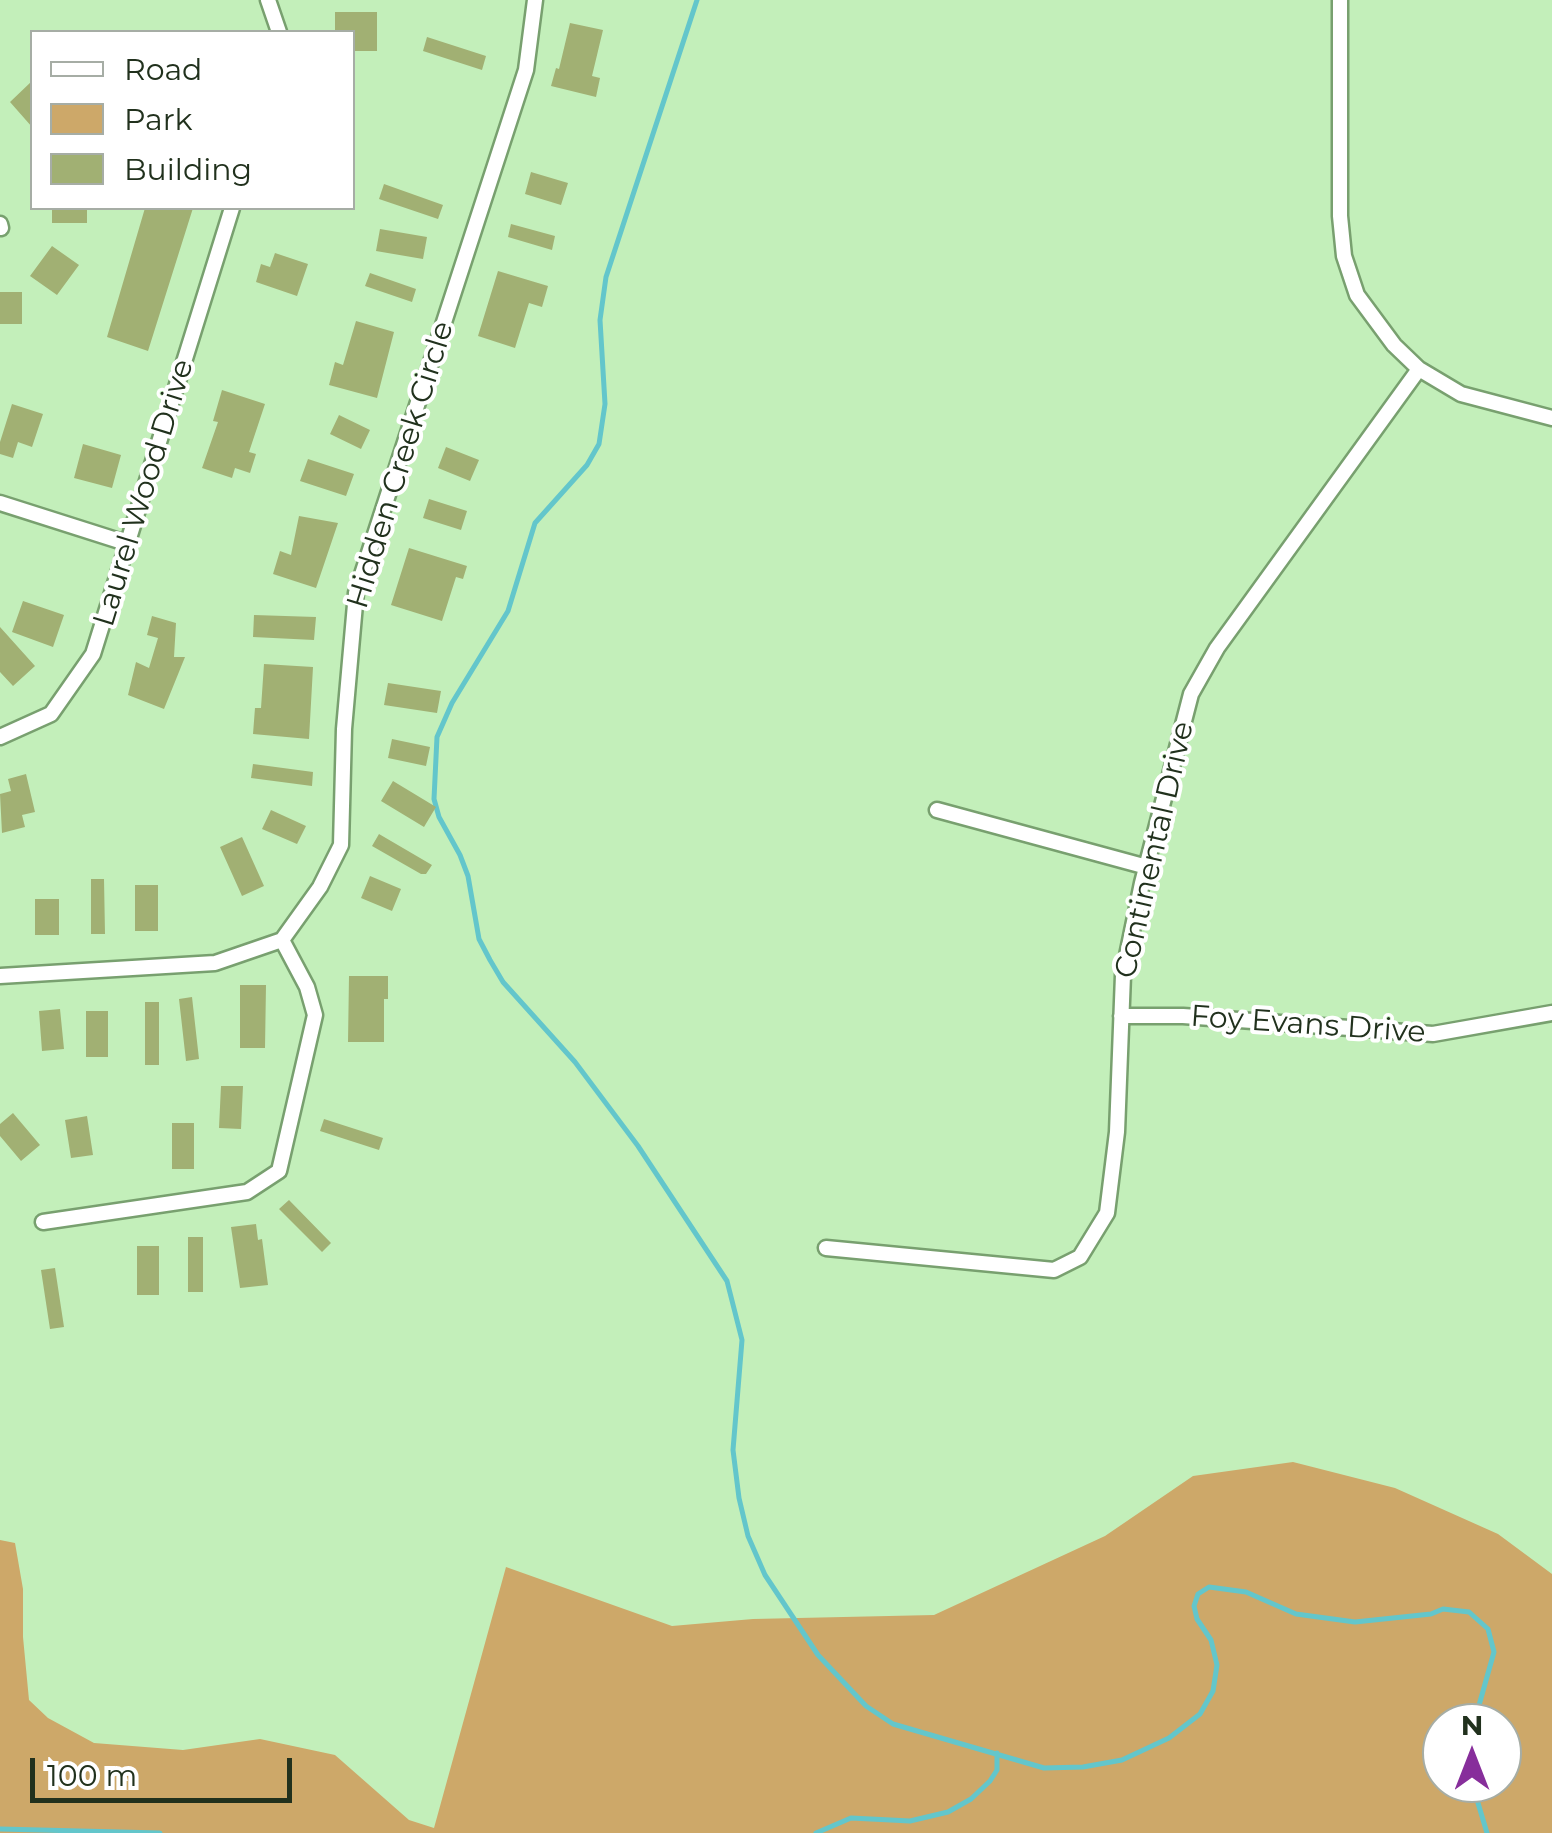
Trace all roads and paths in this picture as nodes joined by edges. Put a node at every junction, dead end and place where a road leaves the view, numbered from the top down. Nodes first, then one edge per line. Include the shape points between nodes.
1 (268, 0) edge
2 (535, 0) edge
3 (1340, 0) edge
4 (278, 30) edge
5 (231, 210) edge
6 (1418, 368) junction
7 (1552, 418) edge
8 (0, 503) edge
9 (129, 544) junction
10 (0, 737) edge
11 (937, 810) dead end
12 (1147, 866) junction
13 (282, 940) junction
14 (0, 976) edge
15 (1552, 1013) edge
16 (1121, 1016) junction
17 (42, 1222) dead end
18 (826, 1248) dead end

1 - 4 street
2 - 13 street, Hidden Creek Circle via 526,70 356,592 341,845
3 - 6 street via 1344,256 1371,316
5 - 9 street, Laurel Wood Drive
6 - 7 street via 1462,394
6 - 12 street, Continental Drive via 1217,648 1192,694
8 - 9 street
9 - 10 street, Laurel Wood Drive via 92,654 52,714
11 - 12 street
12 - 16 street, Continental Drive via 1123,975
13 - 14 street via 214,963
13 - 17 street via 315,1015 280,1171 247,1192
15 - 16 street, Foy Evans Drive via 1433,1034
16 - 18 street, Continental Drive via 1107,1213 1080,1257 1054,1270

